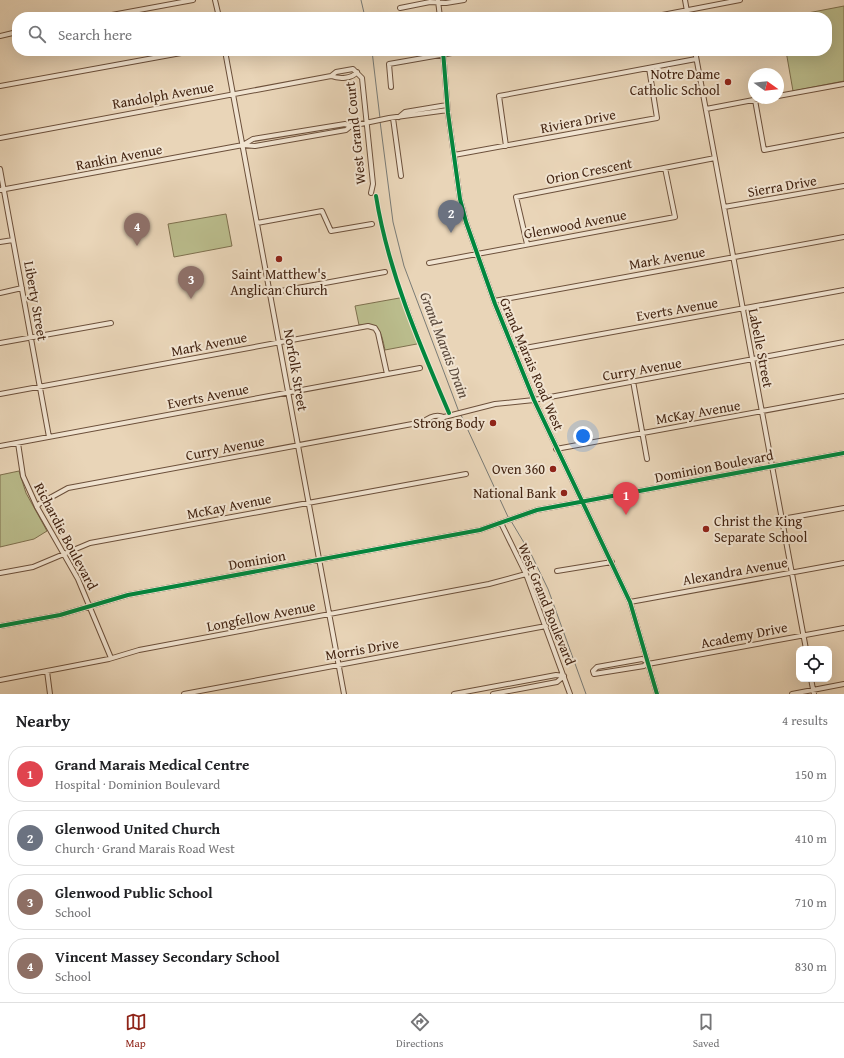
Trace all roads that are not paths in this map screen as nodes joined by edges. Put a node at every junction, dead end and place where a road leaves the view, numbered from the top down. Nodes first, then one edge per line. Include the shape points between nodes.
1 (193, 0) edge
2 (215, 0) edge
3 (464, 0) edge
4 (685, 0) edge
5 (740, 0) edge
6 (438, 1) edge
7 (400, 8) dead end
8 (687, 11) junction
9 (128, 12) edge
10 (218, 12) edge
11 (439, 12) edge
12 (681, 12) edge
13 (12, 33) edge
14 (0, 36) edge
15 (165, 56) edge
16 (226, 56) edge
17 (428, 56) edge
18 (443, 56) edge
19 (696, 56) edge
20 (696, 59) junction
21 (649, 68) junction
22 (357, 72) junction
23 (331, 76) junction
24 (844, 84) edge
25 (0, 86) edge
26 (391, 87) dead end
27 (233, 94) junction
28 (784, 95) edge
29 (748, 101) edge
30 (756, 104) edge
31 (447, 105) junction
32 (706, 109) junction
33 (448, 110) junction
34 (399, 117) junction
35 (391, 118) junction
36 (368, 122) junction
37 (844, 136) edge
38 (0, 138) edge
39 (243, 145) junction
40 (506, 146) junction
41 (454, 155) junction
42 (715, 158) junction
43 (665, 168) junction
44 (0, 169) edge
45 (400, 176) dead end
46 (844, 186) edge
47 (2, 190) edge
48 (371, 193) dead end
49 (724, 207) junction
50 (257, 223) junction
51 (372, 224) dead end
52 (844, 237) edge
53 (13, 240) junction
54 (0, 242) edge
55 (527, 244) junction
56 (477, 254) junction
57 (733, 257) junction
58 (429, 263) dead end
59 (385, 272) dead end
60 (22, 288) junction
61 (844, 290) edge
62 (0, 292) edge
63 (270, 293) junction
64 (494, 301) junction
65 (743, 308) junction
66 (111, 323) dead end
67 (31, 337) junction
68 (279, 342) junction
69 (844, 342) edge
70 (0, 343) edge
71 (514, 350) junction
72 (752, 360) junction
73 (420, 368) dead end
74 (386, 374) junction
75 (633, 381) junction
76 (40, 387) junction
77 (288, 392) junction
78 (0, 394) edge
79 (844, 396) edge
80 (534, 400) junction
81 (762, 411) junction
82 (642, 433) junction
83 (49, 437) junction
84 (18, 443) junction
85 (0, 446) edge
86 (298, 446) junction
87 (556, 449) junction
88 (844, 453) edge
89 (647, 459) dead end
90 (772, 466) junction
91 (466, 474) dead end
92 (582, 502) junction
93 (309, 503) junction
94 (36, 507) junction
95 (844, 508) edge
96 (518, 516) joint
97 (782, 519) junction
98 (501, 523) junction
99 (64, 554) junction
100 (319, 560) junction
101 (612, 562) junction
102 (844, 562) edge
103 (557, 571) dead end
104 (792, 572) junction
105 (0, 573) edge
106 (526, 574) junction
107 (630, 602) junction
108 (89, 605) junction
109 (329, 614) junction
110 (0, 626) edge
111 (546, 626) junction
112 (844, 628) edge
113 (803, 635) junction
114 (805, 646) edge
115 (111, 658) junction
116 (648, 663) junction
117 (339, 664) junction
118 (47, 671) junction
119 (564, 676) junction
120 (0, 680) edge
121 (812, 682) edge
122 (844, 684) edge
123 (814, 692) edge
124 (50, 694) edge
125 (184, 694) edge
126 (344, 694) edge
127 (454, 694) edge
128 (493, 694) edge
129 (570, 694) edge
130 (657, 694) edge
131 (792, 694) edge

1 - 9 street
2 - 10 street
3 - 6 street
4 - 8 street
5 - 8 street
6 - 7 street
6 - 11 street
8 - 12 street
13 - 14 street
15 - 25 street
16 - 27 street, Norfolk Street
17 - 26 street via 389,64
18 - 31 street, Grand Marais Road West
19 - 20 street, Labelle Street
20 - 21 street
20 - 32 street, Labelle Street
21 - 40 street via 499,96
21 - 40 street, Riviera Drive via 657,118
22 - 23 street, Randolph Avenue via 354,76 337,79
22 - 23 street, Randolph Avenue via 353,68 336,72
22 - 36 street, West Grand Court via 362,78
23 - 27 street, Randolph Avenue
24 - 28 street
27 - 38 street, Randolph Avenue
27 - 39 street, Norfolk Street
29 - 32 street
30 - 37 street via 764,150
31 - 33 street, Grand Marais Road West
31 - 34 street, Rankin Avenue via 405,112
32 - 42 street, Labelle Street
33 - 34 street, Rankin Avenue
33 - 41 street, Grand Marais Road West
34 - 35 street, Rankin Avenue
35 - 36 street, Rankin Avenue
35 - 45 street
36 - 39 street, Rankin Avenue via 351,126 346,130 255,146
36 - 48 street, West Grand Court via 374,184
39 - 47 street, Rankin Avenue
39 - 50 street, Norfolk Street
40 - 41 street, Riviera Drive
41 - 56 street, Grand Marais Road West via 463,214
42 - 43 street, Orion Crescent
42 - 49 street, Labelle Street
43 - 55 street, Orion Crescent via 516,197
43 - 55 street, Glenwood Avenue via 675,217
44 - 47 street, Liberty Street
46 - 49 street, Sierra Drive
47 - 53 street, Liberty Street
49 - 57 street, Labelle Street
50 - 51 street via 322,211 331,232
50 - 63 street, Norfolk Street
52 - 57 street, Mark Avenue
53 - 54 street
53 - 60 street, Liberty Street
55 - 56 street, Glenwood Avenue
56 - 58 street, Glenwood Avenue
56 - 64 street, Grand Marais Road West
57 - 64 street, Mark Avenue
57 - 65 street, Labelle Street
59 - 63 street
60 - 62 street
60 - 67 street, Liberty Street
61 - 65 street, Everts Avenue
63 - 68 street, Norfolk Street
64 - 71 street, Grand Marais Road West
65 - 71 street, Everts Avenue
65 - 72 street, Labelle Street
66 - 67 street
67 - 70 street
67 - 76 street, Liberty Street
68 - 74 street, Mark Avenue via 368,326 378,333
68 - 76 street, Mark Avenue
68 - 77 street, Norfolk Street
69 - 72 street, Curry Avenue
71 - 80 street, Grand Marais Road West
72 - 75 street, Curry Avenue
72 - 81 street, Labelle Street
73 - 74 street, Everts Avenue
74 - 77 street, Everts Avenue
75 - 80 street, Curry Avenue
75 - 82 street
76 - 78 street, Mark Avenue
76 - 83 street, Liberty Street
77 - 83 street, Everts Avenue
77 - 86 street, Norfolk Street
79 - 81 street, McKay Avenue
80 - 86 street, Curry Avenue via 507,401 444,417 434,422
80 - 87 street, Grand Marais Road West
81 - 82 street, McKay Avenue
81 - 90 street, Labelle Street
82 - 87 street, McKay Avenue
82 - 89 street
83 - 84 street, Everts Avenue
84 - 85 street, Everts Avenue
84 - 94 street, Richardie Boulevard via 23,476
86 - 93 street, Norfolk Street
86 - 94 street, Curry Avenue via 68,488
87 - 92 street, Grand Marais Road West
88 - 90 street, Dominion Boulevard
90 - 92 street, Dominion Boulevard
90 - 97 street, Labelle Street
91 - 93 street, McKay Avenue
92 - 96 street, Dominion Boulevard
92 - 101 street, Grand Marais Road West
93 - 99 street, McKay Avenue via 90,543
93 - 100 street, Norfolk Street
94 - 99 street, Richardie Boulevard
95 - 97 street
96 - 98 street, Dominion
97 - 104 street, Labelle Street
98 - 100 street, Dominion via 480,530
98 - 106 street, West Grand Boulevard
99 - 105 street, McKay Avenue via 33,567
99 - 108 street, Richardie Boulevard
100 - 108 street, Dominion via 128,595
100 - 109 street, Norfolk Street
101 - 103 street
101 - 107 street, Grand Marais Road West
102 - 104 street, Alexandra Avenue
104 - 107 street, Alexandra Avenue
104 - 113 street, Labelle Street
106 - 109 street, Longfellow Avenue via 489,584
106 - 111 street, West Grand Boulevard
107 - 116 street, Grand Marais Road West
108 - 110 street, Dominion via 60,615
108 - 115 street, Richardie Boulevard
109 - 115 street, Longfellow Avenue via 138,650
109 - 117 street, Norfolk Street
111 - 117 street, Morris Drive
111 - 119 street, West Grand Boulevard
112 - 113 street, Academy Drive
113 - 114 street, Labelle Street
113 - 116 street, Academy Drive
115 - 118 street, Longfellow Avenue
116 - 116 street, Academy Drive via 642,659 597,667 594,674 644,666
116 - 130 street, Grand Marais Road West
117 - 125 street, Morris Drive
117 - 126 street, Norfolk Street
118 - 120 street, Longfellow Avenue
118 - 124 street
119 - 127 street via 556,675
119 - 128 street via 558,682
119 - 129 street, West Grand Boulevard
121 - 123 street
122 - 123 street
123 - 131 street

